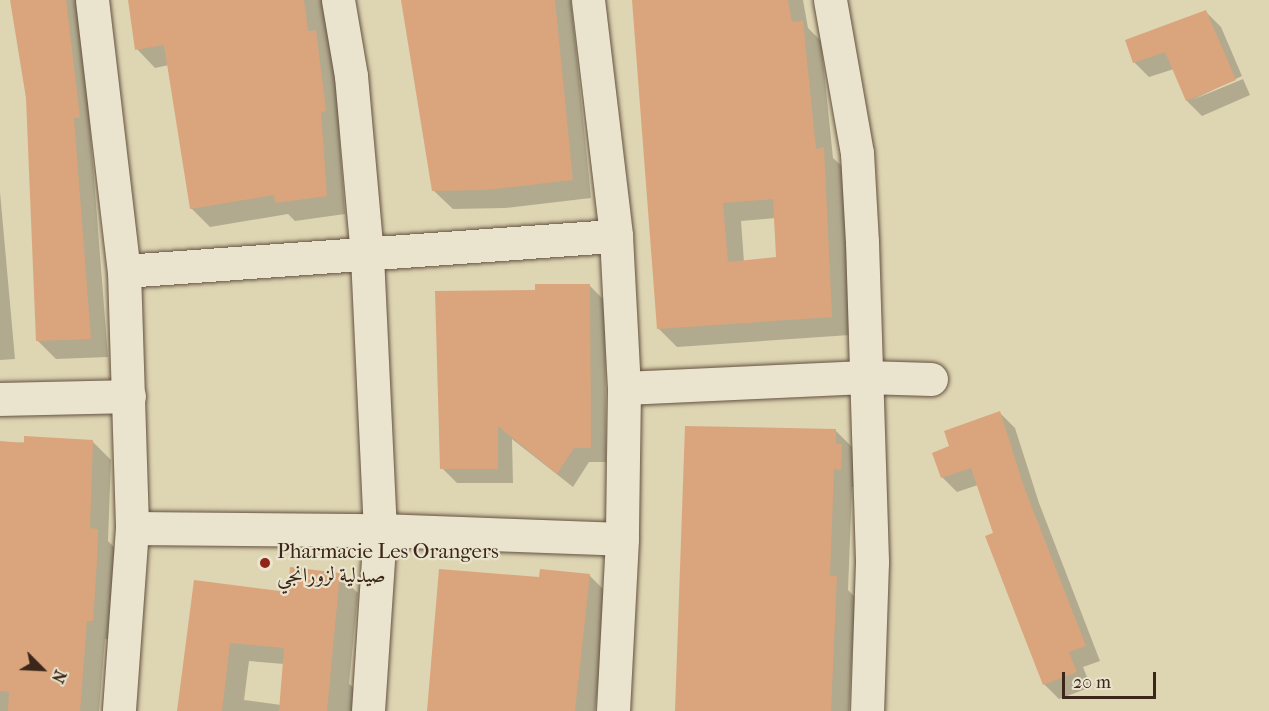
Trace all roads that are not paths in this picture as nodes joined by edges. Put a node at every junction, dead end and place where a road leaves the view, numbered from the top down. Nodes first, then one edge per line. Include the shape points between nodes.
1 (92, 0) edge
2 (338, 0) edge
3 (588, 0) edge
4 (830, 0) edge
5 (616, 236) junction
6 (368, 256) junction
7 (124, 271) junction
8 (865, 376) junction
9 (931, 379) dead end
10 (624, 388) junction
11 (129, 396) junction
12 (0, 399) edge
13 (132, 528) junction
14 (380, 530) junction
15 (622, 539) junction
16 (119, 711) edge
17 (368, 711) edge
18 (613, 711) edge
19 (867, 711) edge

1 - 7 street
2 - 6 street via 351,76
3 - 5 street
4 - 8 street via 857,153
5 - 6 street
5 - 10 street
6 - 7 street
6 - 14 street
7 - 11 street
8 - 9 street
8 - 10 street
8 - 19 street via 872,562
10 - 15 street
11 - 12 street
11 - 13 street
13 - 14 street
13 - 16 street
14 - 15 street
14 - 17 street
15 - 18 street

